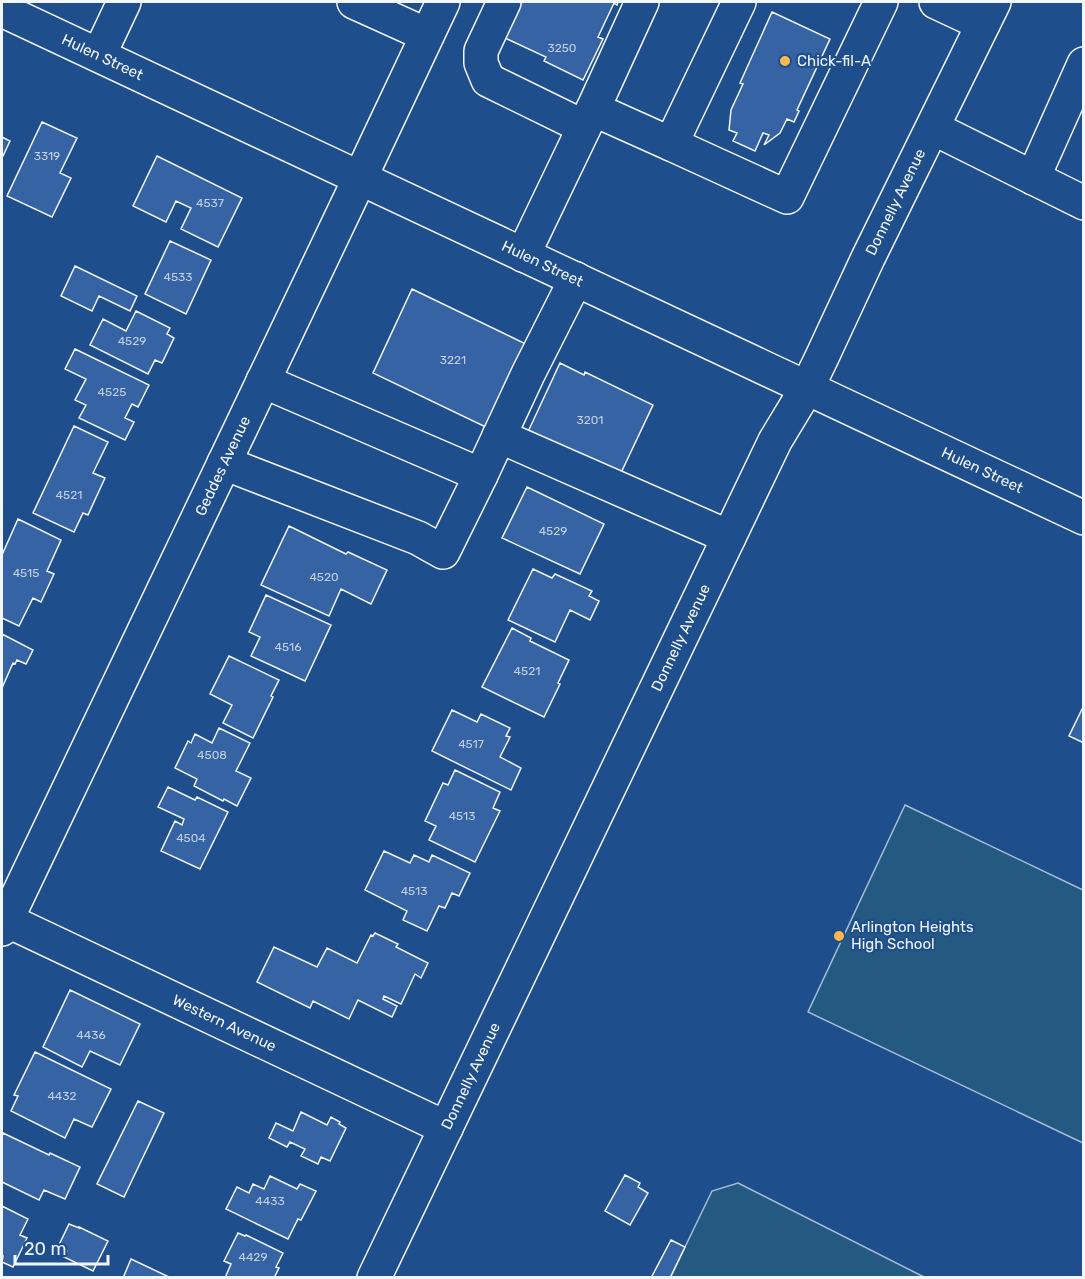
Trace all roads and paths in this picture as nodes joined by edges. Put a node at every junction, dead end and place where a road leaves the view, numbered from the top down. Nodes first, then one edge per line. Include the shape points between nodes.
1 (124, 2) edge
2 (354, 2) edge
3 (443, 2) edge
4 (504, 2) edge
5 (642, 2) edge
6 (739, 2) edge
7 (881, 2) edge
8 (936, 2) edge
9 (14, 9) edge
10 (989, 13) edge
11 (428, 35) junction
12 (99, 55) junction
13 (1083, 64) edge
14 (588, 118) junction
15 (933, 128) junction
16 (671, 144) junction
17 (360, 178) junction
18 (1034, 178) junction
19 (1083, 203) edge
20 (523, 255) junction
21 (576, 279) junction
22 (263, 381) junction
23 (807, 388) junction
24 (499, 436) junction
25 (224, 463) junction
26 (481, 475) junction
27 (1083, 518) edge
28 (729, 537) junction
29 (3, 922) edge
30 (446, 1128) junction
31 (375, 1278) edge

1 - 12 street
2 - 11 street
3 - 11 street, Geddes Avenue
4 - 14 street via 481,51 488,80
5 - 14 street
6 - 16 street
7 - 16 street via 787,197
8 - 10 street
9 - 12 street, Hulen Street
10 - 15 street, Donnelly Avenue
11 - 17 street, Geddes Avenue
12 - 17 street, Hulen Street
13 - 18 street
14 - 16 street
14 - 20 street
15 - 18 street
15 - 23 street, Donnelly Avenue
17 - 20 street, Hulen Street
17 - 22 street, Geddes Avenue
18 - 19 street
20 - 21 street, Hulen Street
21 - 23 street, Hulen Street
21 - 24 street
22 - 25 street, Geddes Avenue
22 - 26 street
23 - 27 street, Hulen Street
23 - 28 street, Donnelly Avenue via 775,441
24 - 26 street
24 - 28 street
25 - 26 street via 418,538 443,552
25 - 29 street, Geddes Avenue
28 - 30 street, Donnelly Avenue
29 - 30 street, Western Avenue
30 - 31 street, Donnelly Avenue

